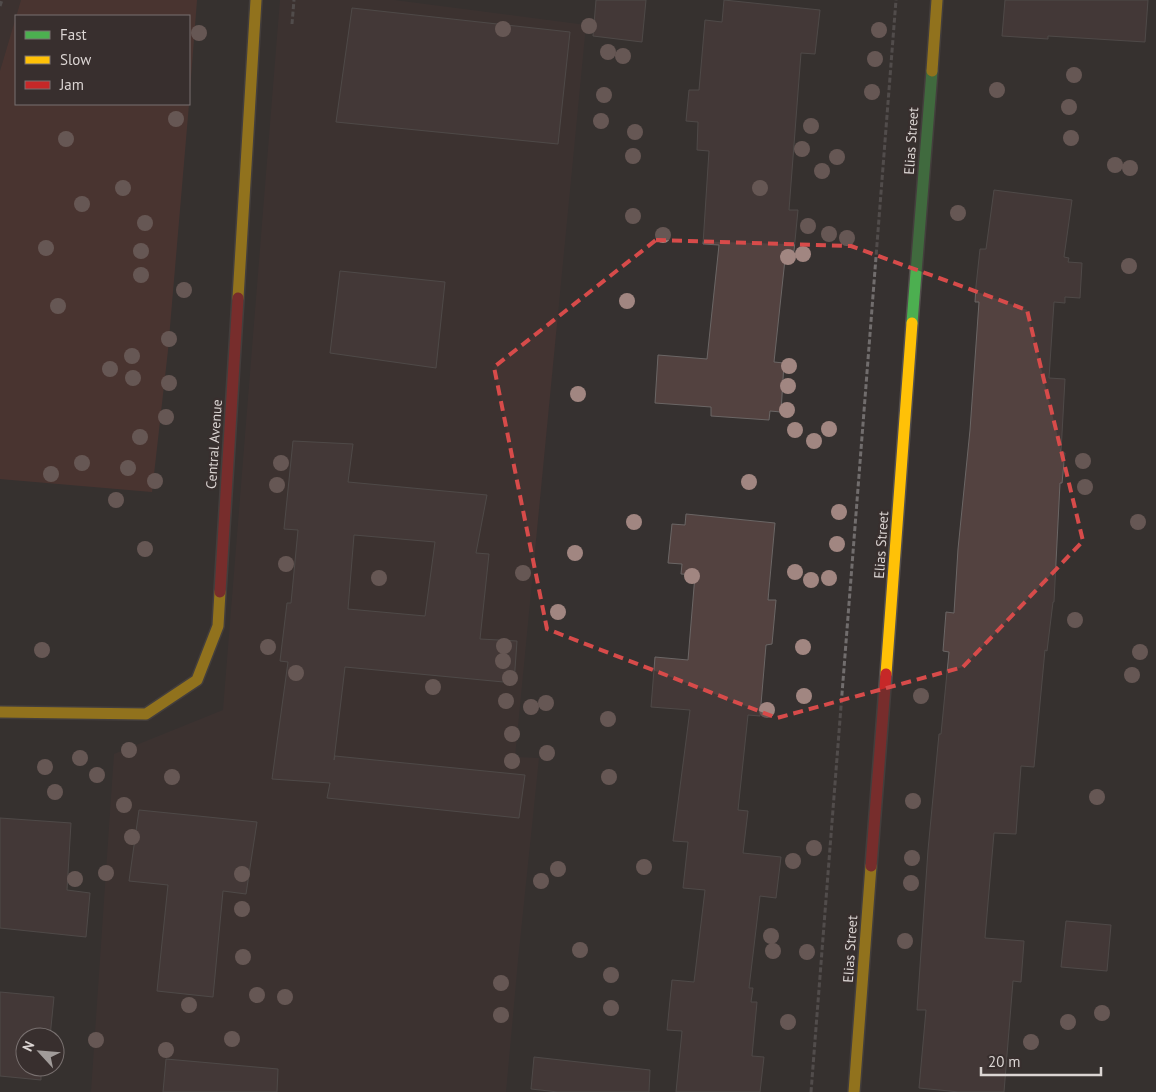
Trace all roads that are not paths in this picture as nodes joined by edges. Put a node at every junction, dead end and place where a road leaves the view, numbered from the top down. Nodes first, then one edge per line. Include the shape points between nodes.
1 (256, 0) edge
2 (937, 0) edge
3 (0, 712) edge
4 (854, 1092) edge

1 - 3 street, Central Avenue via 218,626 197,680 146,714
2 - 4 street, Elias Street

